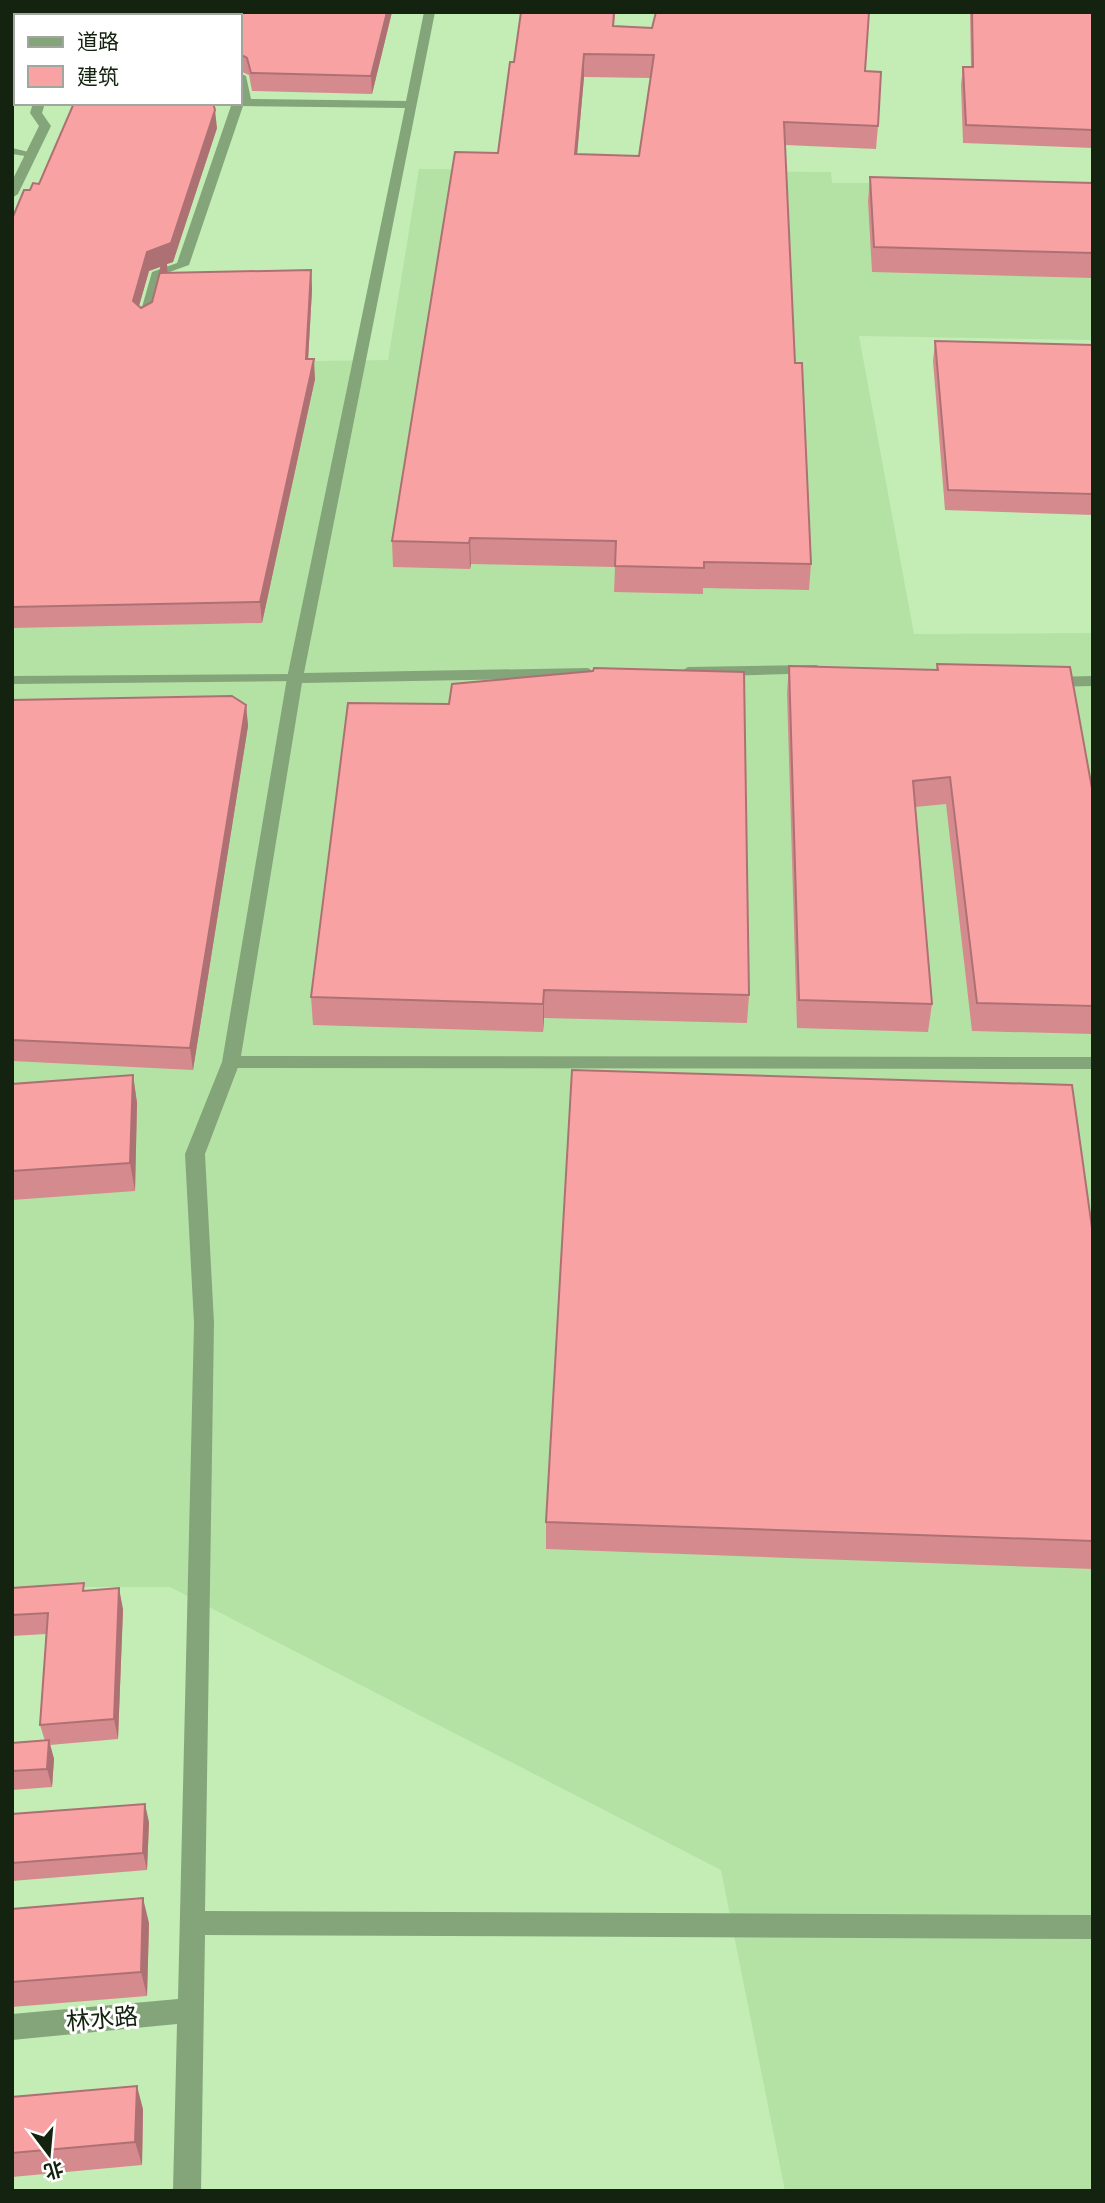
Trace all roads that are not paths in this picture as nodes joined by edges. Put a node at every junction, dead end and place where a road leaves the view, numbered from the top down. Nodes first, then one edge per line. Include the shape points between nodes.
1 (430, 12) edge
2 (242, 103) edge
3 (38, 105) edge
4 (240, 105) edge
5 (412, 105) junction
6 (12, 151) edge
7 (32, 154) junction
8 (12, 194) edge
9 (145, 321) edge
10 (670, 672) edge
11 (835, 672) edge
12 (601, 673) edge
13 (295, 678) junction
14 (12, 680) edge
15 (1093, 681) edge
16 (1027, 682) edge
17 (231, 1062) junction
18 (1093, 1063) edge
19 (194, 1923) junction
20 (1093, 1927) edge
21 (192, 2011) junction
22 (12, 2027) edge
23 (187, 2191) edge

1 - 5 street
2 - 5 street
3 - 7 street via 36,113 45,126
4 - 9 street via 183,265 158,272
5 - 13 street
6 - 7 lane
7 - 8 street
10 - 11 street
12 - 13 street
13 - 14 lane
13 - 17 street
15 - 16 street
17 - 18 lane
17 - 19 street via 195,1154 204,1323
19 - 20 street
19 - 21 street
21 - 22 street, 林水路
21 - 23 street

